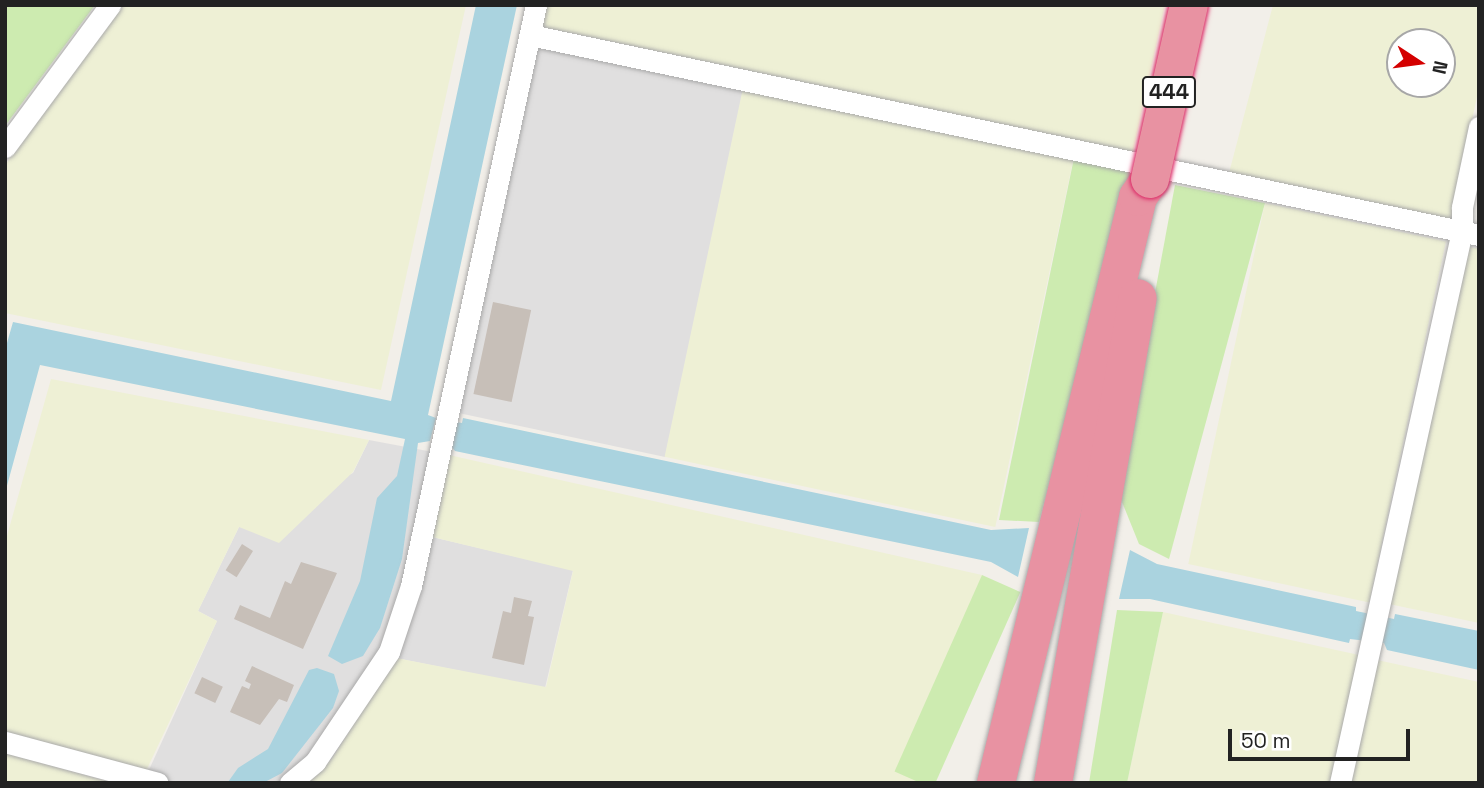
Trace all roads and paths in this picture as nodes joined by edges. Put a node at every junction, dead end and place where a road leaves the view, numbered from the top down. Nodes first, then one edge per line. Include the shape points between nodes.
1 (110, 5) edge
2 (536, 5) edge
3 (1189, 5) edge
4 (530, 35) junction
5 (1479, 127) edge
6 (5, 147) edge
7 (1150, 179) junction
8 (1471, 233) edge
9 (5, 742) edge
10 (158, 783) edge
11 (290, 783) edge
12 (996, 783) edge
13 (1053, 783) edge
14 (1340, 783) edge

1 - 6 street
2 - 4 street
3 - 7 highway, 444, bridge
4 - 8 street
4 - 11 street via 411,586 389,652 315,761
5 - 8 street via 1462,207
7 - 12 highway via 1138,197
7 - 13 highway via 1156,200
8 - 14 street
9 - 10 street

